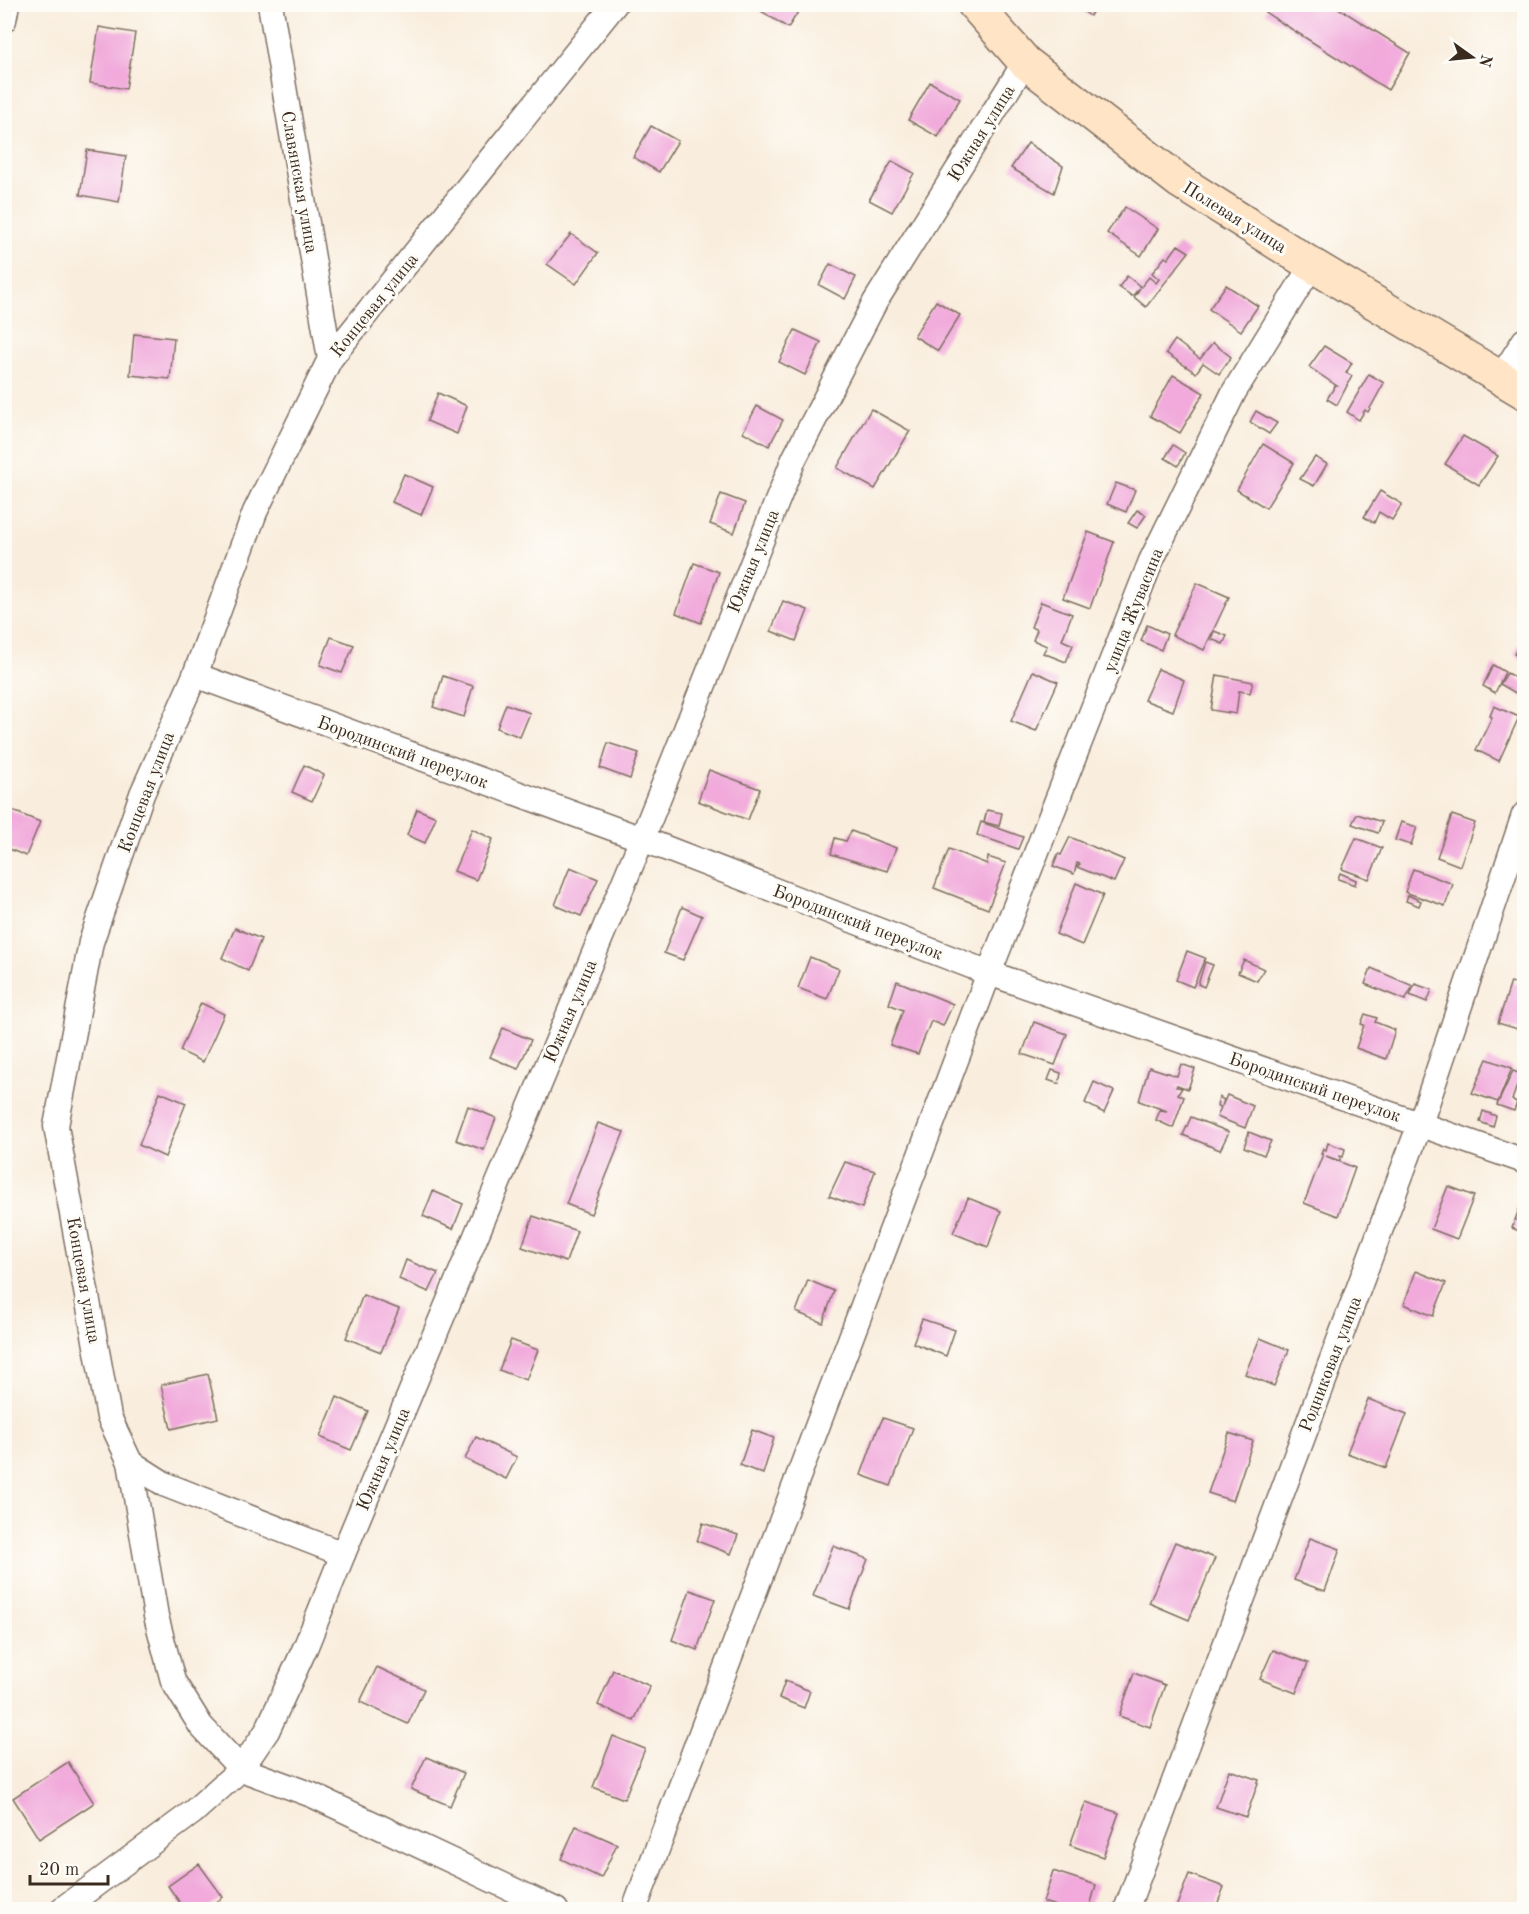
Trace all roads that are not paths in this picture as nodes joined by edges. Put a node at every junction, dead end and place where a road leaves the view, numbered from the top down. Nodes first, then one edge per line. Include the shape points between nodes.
1 (7, 4) edge
2 (270, 4) edge
3 (615, 4) edge
4 (974, 4) edge
5 (4, 20) edge
6 (1025, 62) junction
7 (1312, 265) junction
8 (1524, 341) edge
9 (330, 359) junction
10 (1513, 385) edge
11 (195, 675) junction
12 (1524, 815) edge
13 (642, 839) junction
14 (989, 973) junction
15 (1420, 1124) junction
16 (1524, 1161) edge
17 (130, 1462) junction
18 (343, 1554) junction
19 (241, 1769) junction
20 (61, 1910) edge
21 (556, 1910) edge
22 (634, 1910) edge
23 (1126, 1910) edge

1 - 5 street
2 - 9 street, Славянская улица
3 - 9 street, Концевая улица
4 - 6 street, Полевая улица
6 - 7 street, Полевая улица via 1179,181
6 - 13 street, Южная улица via 875,302 794,459
7 - 10 street, Полевая улица
7 - 14 street, улица Жувасина via 1234,392 1151,561
8 - 10 street
9 - 11 street, Концевая улица via 255,512
11 - 13 street, Бородинский переулок
11 - 17 street, Концевая улица via 142,794 92,942 56,1126 109,1417
12 - 15 street, Родниковая улица
13 - 14 street, Бородинский переулок
13 - 18 street, Южная улица
14 - 15 street, Бородинский переулок
14 - 22 street, улица Жувасина
15 - 16 street, Бородинский переулок
15 - 23 street, Родниковая улица
17 - 18 street via 166,1485
17 - 19 street, Концевая улица via 156,1616 173,1681 201,1726
18 - 19 street, Южная улица via 267,1731
19 - 20 street, Южная улица via 193,1812
19 - 21 street via 312,1795

